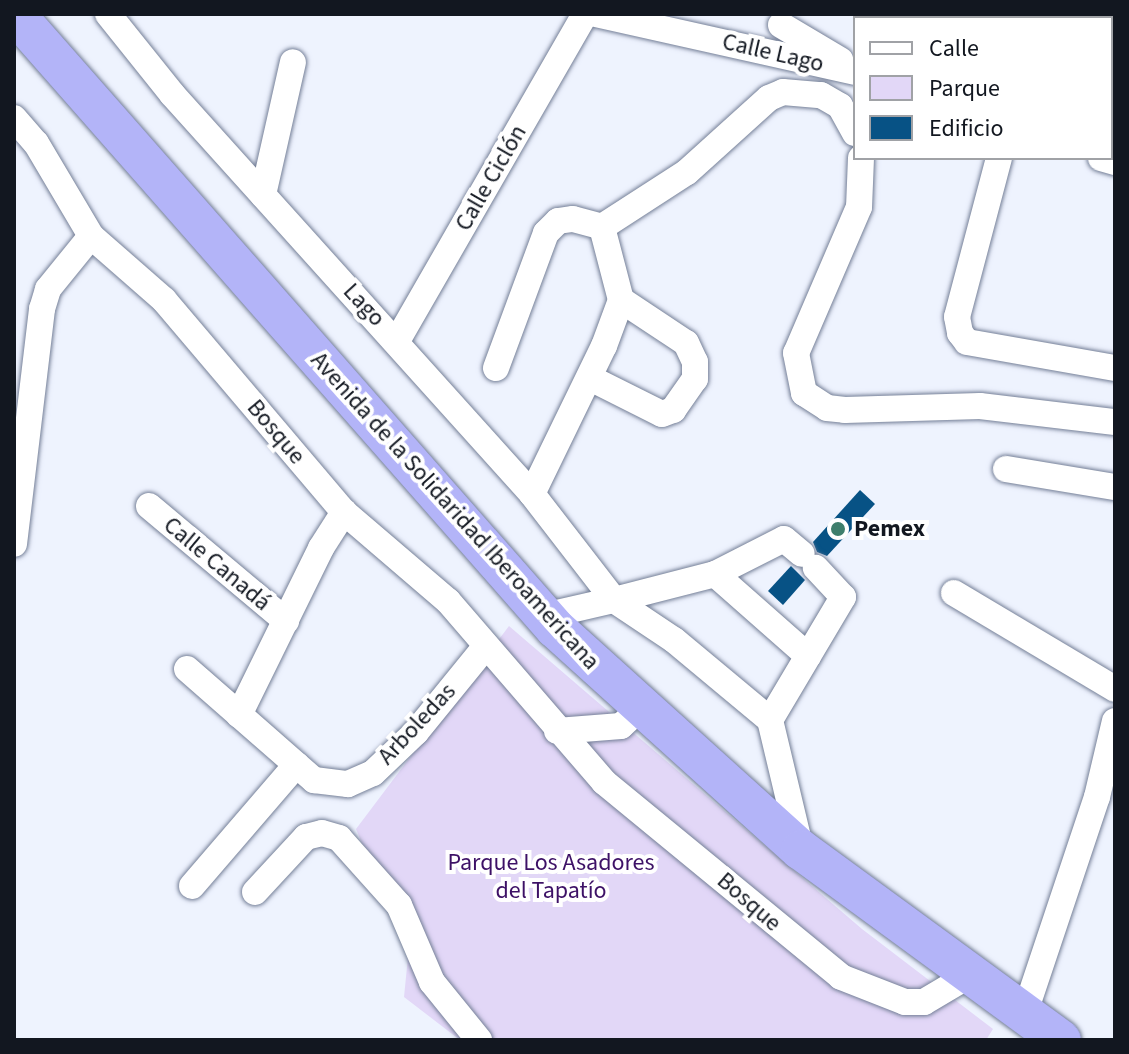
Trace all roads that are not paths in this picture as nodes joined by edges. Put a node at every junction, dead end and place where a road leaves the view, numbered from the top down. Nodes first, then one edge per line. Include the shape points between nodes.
1 (15, 14) edge
2 (108, 14) edge
3 (585, 14) edge
4 (596, 14) edge
5 (784, 19) edge
6 (747, 46) junction
7 (293, 62) dead end
8 (853, 70) edge
9 (853, 71) edge
10 (14, 118) edge
11 (853, 129) edge
12 (861, 160) edge
13 (998, 160) edge
14 (263, 195) junction
15 (602, 227) junction
16 (91, 236) junction
17 (621, 300) junction
18 (397, 341) junction
19 (496, 368) dead end
20 (1115, 368) edge
21 (590, 378) junction
22 (1115, 422) edge
23 (1006, 469) dead end
24 (1115, 487) edge
25 (532, 494) junction
26 (149, 506) dead end
27 (344, 512) junction
28 (14, 544) edge
29 (715, 574) junction
30 (954, 593) dead end
31 (614, 600) junction
32 (544, 616) junction
33 (286, 621) junction
34 (486, 646) junction
35 (808, 656) junction
36 (187, 669) dead end
37 (1115, 689) edge
38 (640, 708) junction
39 (239, 715) junction
40 (770, 720) junction
41 (1115, 721) edge
42 (557, 731) junction
43 (296, 765) junction
44 (801, 850) junction
45 (192, 886) dead end
46 (255, 892) dead end
47 (968, 976) junction
48 (1035, 1029) edge
49 (479, 1040) edge

1 - 32 highway, Avenida de la Solidaridad Iberoamericana
2 - 14 street, Lago
3 - 18 street, Calle Ciclón
4 - 6 street, Calle Lago
5 - 6 street
5 - 8 street
6 - 9 street, Calle Lago
7 - 14 street
10 - 16 street, Bosque via 36,143
11 - 15 street via 840,106 803,92 769,98 712,153
12 - 22 street via 859,207 796,353 804,393 827,408 845,410 980,406
13 - 20 street via 957,317 967,342
14 - 18 street, Lago
15 - 17 street
15 - 19 street via 573,219 558,221 546,233
16 - 27 street, Bosque via 164,300
16 - 28 street via 48,289 42,309
17 - 21 street
17 - 21 street via 686,343 695,379 673,410 662,414
18 - 25 street, Lago
21 - 25 street
23 - 24 street
25 - 31 street, Lago
26 - 33 street, Calle Canadá
27 - 33 street
27 - 34 street, Bosque via 448,601
29 - 31 street
29 - 35 street
29 - 35 street via 784,539 809,561 843,597
30 - 37 street
31 - 32 street
31 - 40 street, Lago via 674,640
32 - 38 highway, Avenida de la Solidaridad Iberoamericana
33 - 39 street
34 - 42 street, Bosque
34 - 43 street, Arboledas via 416,732 373,773 348,784 314,780
35 - 40 street
36 - 39 street, Arboledas
38 - 42 street via 621,726
38 - 44 highway, Avenida de la Solidaridad Iberoamericana
39 - 43 street, Arboledas
40 - 44 street
41 - 48 street
42 - 47 street, Bosque via 604,782 841,977 905,1002 924,1002
43 - 45 street
44 - 47 highway, Avenida de la Solidaridad Iberoamericana
46 - 49 street via 306,837 322,833 339,838 399,905 432,982
47 - 48 highway, Avenida de la Solidaridad Iberoamericana

